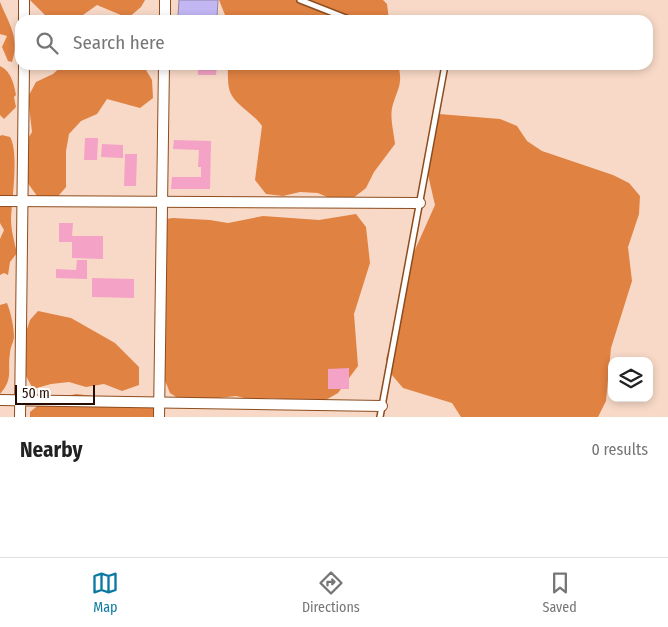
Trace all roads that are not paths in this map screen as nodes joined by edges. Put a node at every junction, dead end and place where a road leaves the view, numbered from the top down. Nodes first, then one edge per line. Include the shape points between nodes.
1 (24, 0) edge
2 (165, 0) edge
3 (300, 0) edge
4 (24, 15) edge
5 (165, 15) edge
6 (338, 15) edge
7 (24, 70) edge
8 (164, 70) edge
9 (443, 70) edge
10 (0, 200) edge
11 (22, 201) junction
12 (162, 202) junction
13 (420, 203) junction
14 (0, 400) edge
15 (20, 400) junction
16 (159, 402) junction
17 (382, 406) junction
18 (20, 417) edge
19 (159, 417) edge
20 (380, 417) edge

1 - 4 street
2 - 5 street
3 - 6 lane
7 - 11 street
8 - 12 street
9 - 13 lane
10 - 11 street
11 - 12 street
11 - 15 street
12 - 13 street
12 - 16 street
13 - 17 lane
14 - 15 street
15 - 16 street
15 - 18 street
16 - 17 street
16 - 19 street
17 - 20 lane

